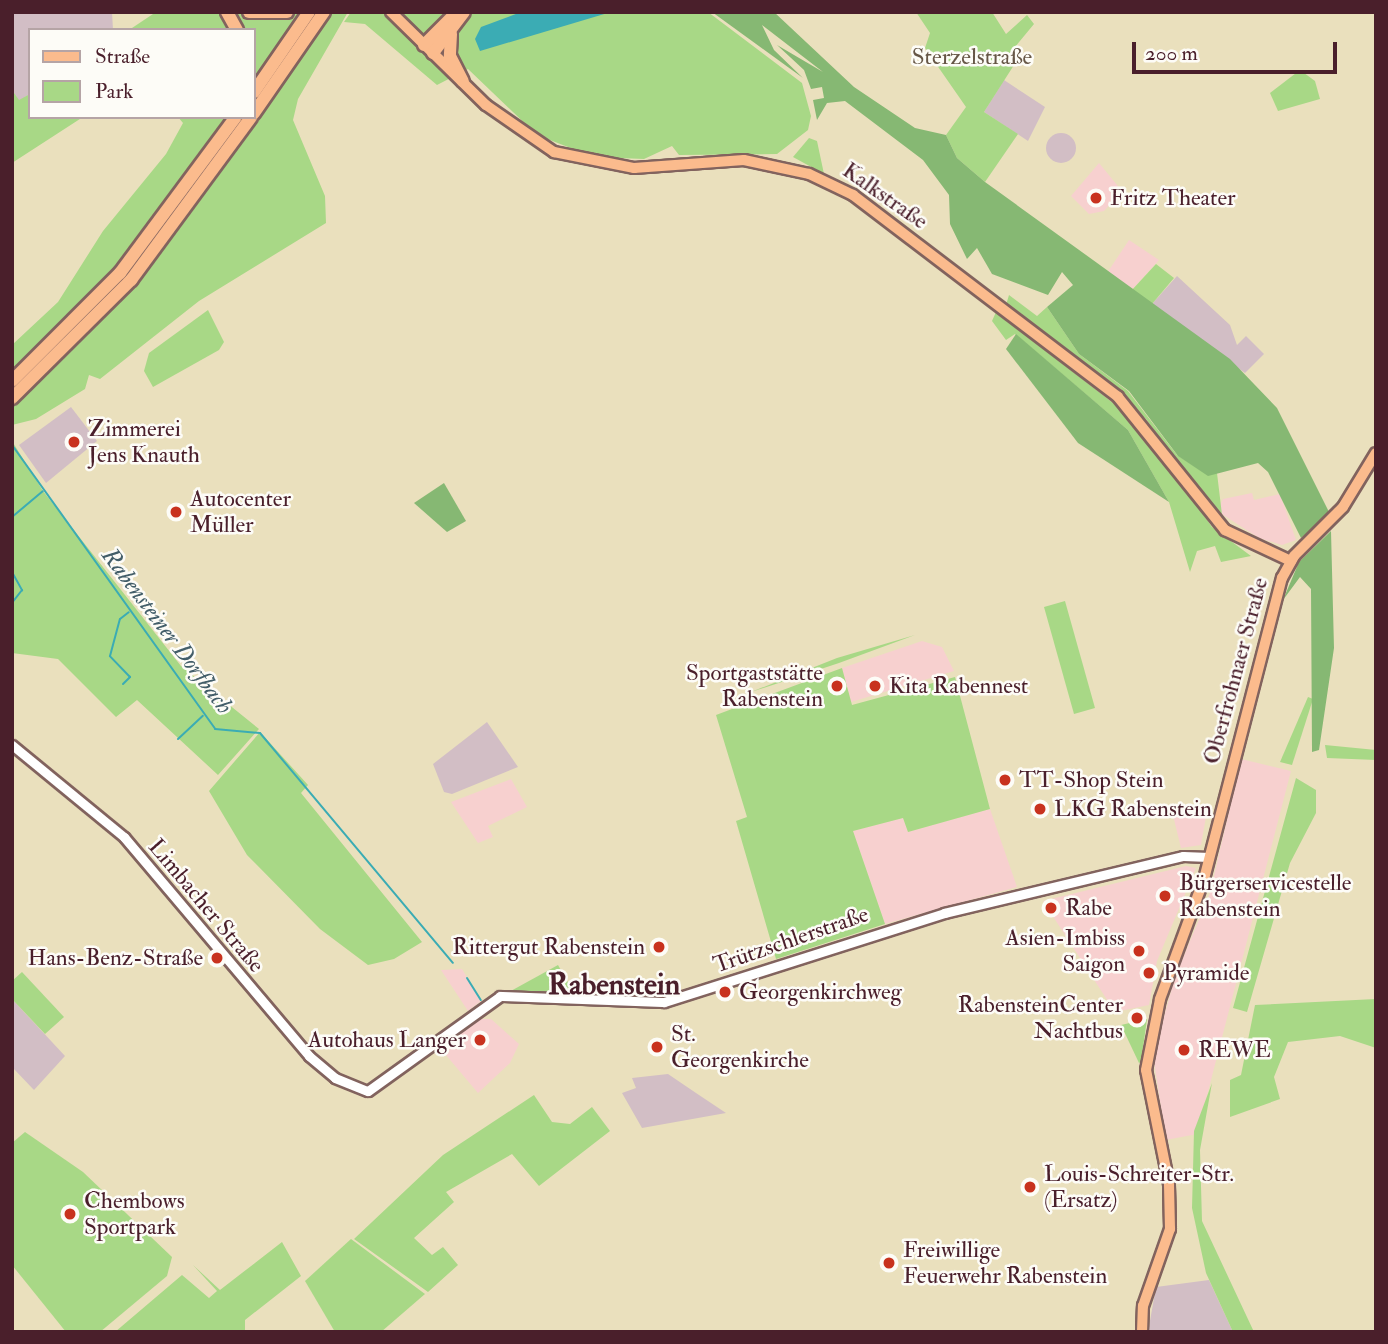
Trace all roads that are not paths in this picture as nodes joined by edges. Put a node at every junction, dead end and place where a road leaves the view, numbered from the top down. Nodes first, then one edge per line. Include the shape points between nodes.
1 (228, 12) edge
2 (249, 12) edge
3 (287, 12) edge
4 (309, 12) edge
5 (324, 12) edge
6 (391, 12) edge
7 (457, 12) edge
8 (464, 12) edge
9 (236, 28) edge
10 (451, 34) junction
11 (429, 49) junction
12 (463, 81) junction
13 (256, 89) edge
14 (256, 110) edge
15 (226, 119) edge
16 (235, 119) edge
17 (250, 119) edge
18 (215, 147) junction
19 (12, 381) edge
20 (13, 397) edge
21 (1376, 453) edge
22 (1292, 561) junction
23 (12, 745) edge
24 (1209, 857) junction
25 (368, 1091) joint
26 (1142, 1332) edge

1 - 9 highway
2 - 3 highway
4 - 13 highway
5 - 14 highway
6 - 11 main road, Kalkstraße
7 - 11 highway
8 - 10 highway
10 - 11 highway
10 - 12 highway via 450,55
11 - 12 main road, Kalkstraße
12 - 22 main road, Kalkstraße via 531,140 593,164 634,168 744,160 838,186 1118,397 1225,530
15 - 18 highway
16 - 18 highway
17 - 20 highway via 131,280
18 - 19 highway via 120,273
21 - 22 main road, Oberfrohnaer Straße
22 - 24 main road, Oberfrohnaer Straße via 1250,693
23 - 25 street, Limbacher Straße via 124,837 309,1056 335,1077
24 - 25 street, Trützschlerstraße via 1183,856 944,913 664,1002 500,996
24 - 26 main road, Oberfrohnaer Straße via 1163,989 1146,1070 1171,1205

